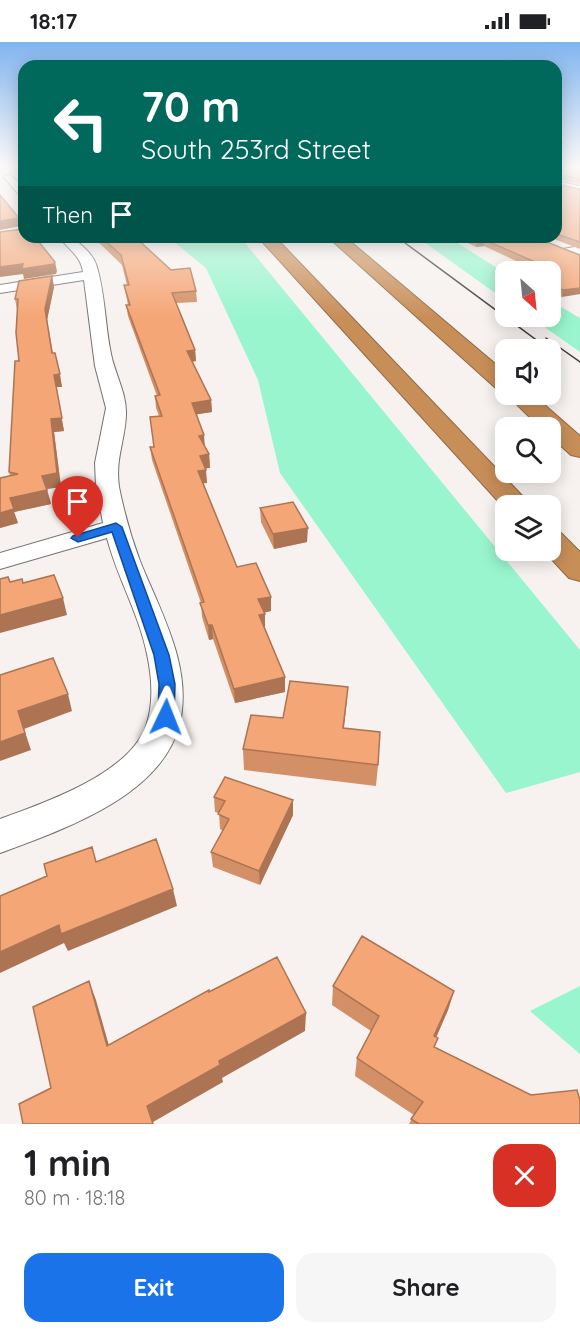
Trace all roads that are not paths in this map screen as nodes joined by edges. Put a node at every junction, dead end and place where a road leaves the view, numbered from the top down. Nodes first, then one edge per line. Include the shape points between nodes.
1 (71, 243) edge
2 (272, 243) edge
3 (343, 243) edge
4 (91, 275) junction
5 (0, 289) edge
6 (495, 374) edge
7 (530, 405) edge
8 (580, 449) edge
9 (508, 495) edge
10 (116, 527) junction
11 (561, 551) edge
12 (0, 561) edge
13 (580, 571) edge
14 (0, 836) edge

1 - 4 street via 89,263
2 - 9 highway
3 - 6 highway
4 - 5 street
4 - 10 street via 105,368 114,394 116,416 106,466
7 - 8 highway
10 - 12 street
10 - 14 street via 164,664 166,717 157,744 130,775 92,799
11 - 13 highway

